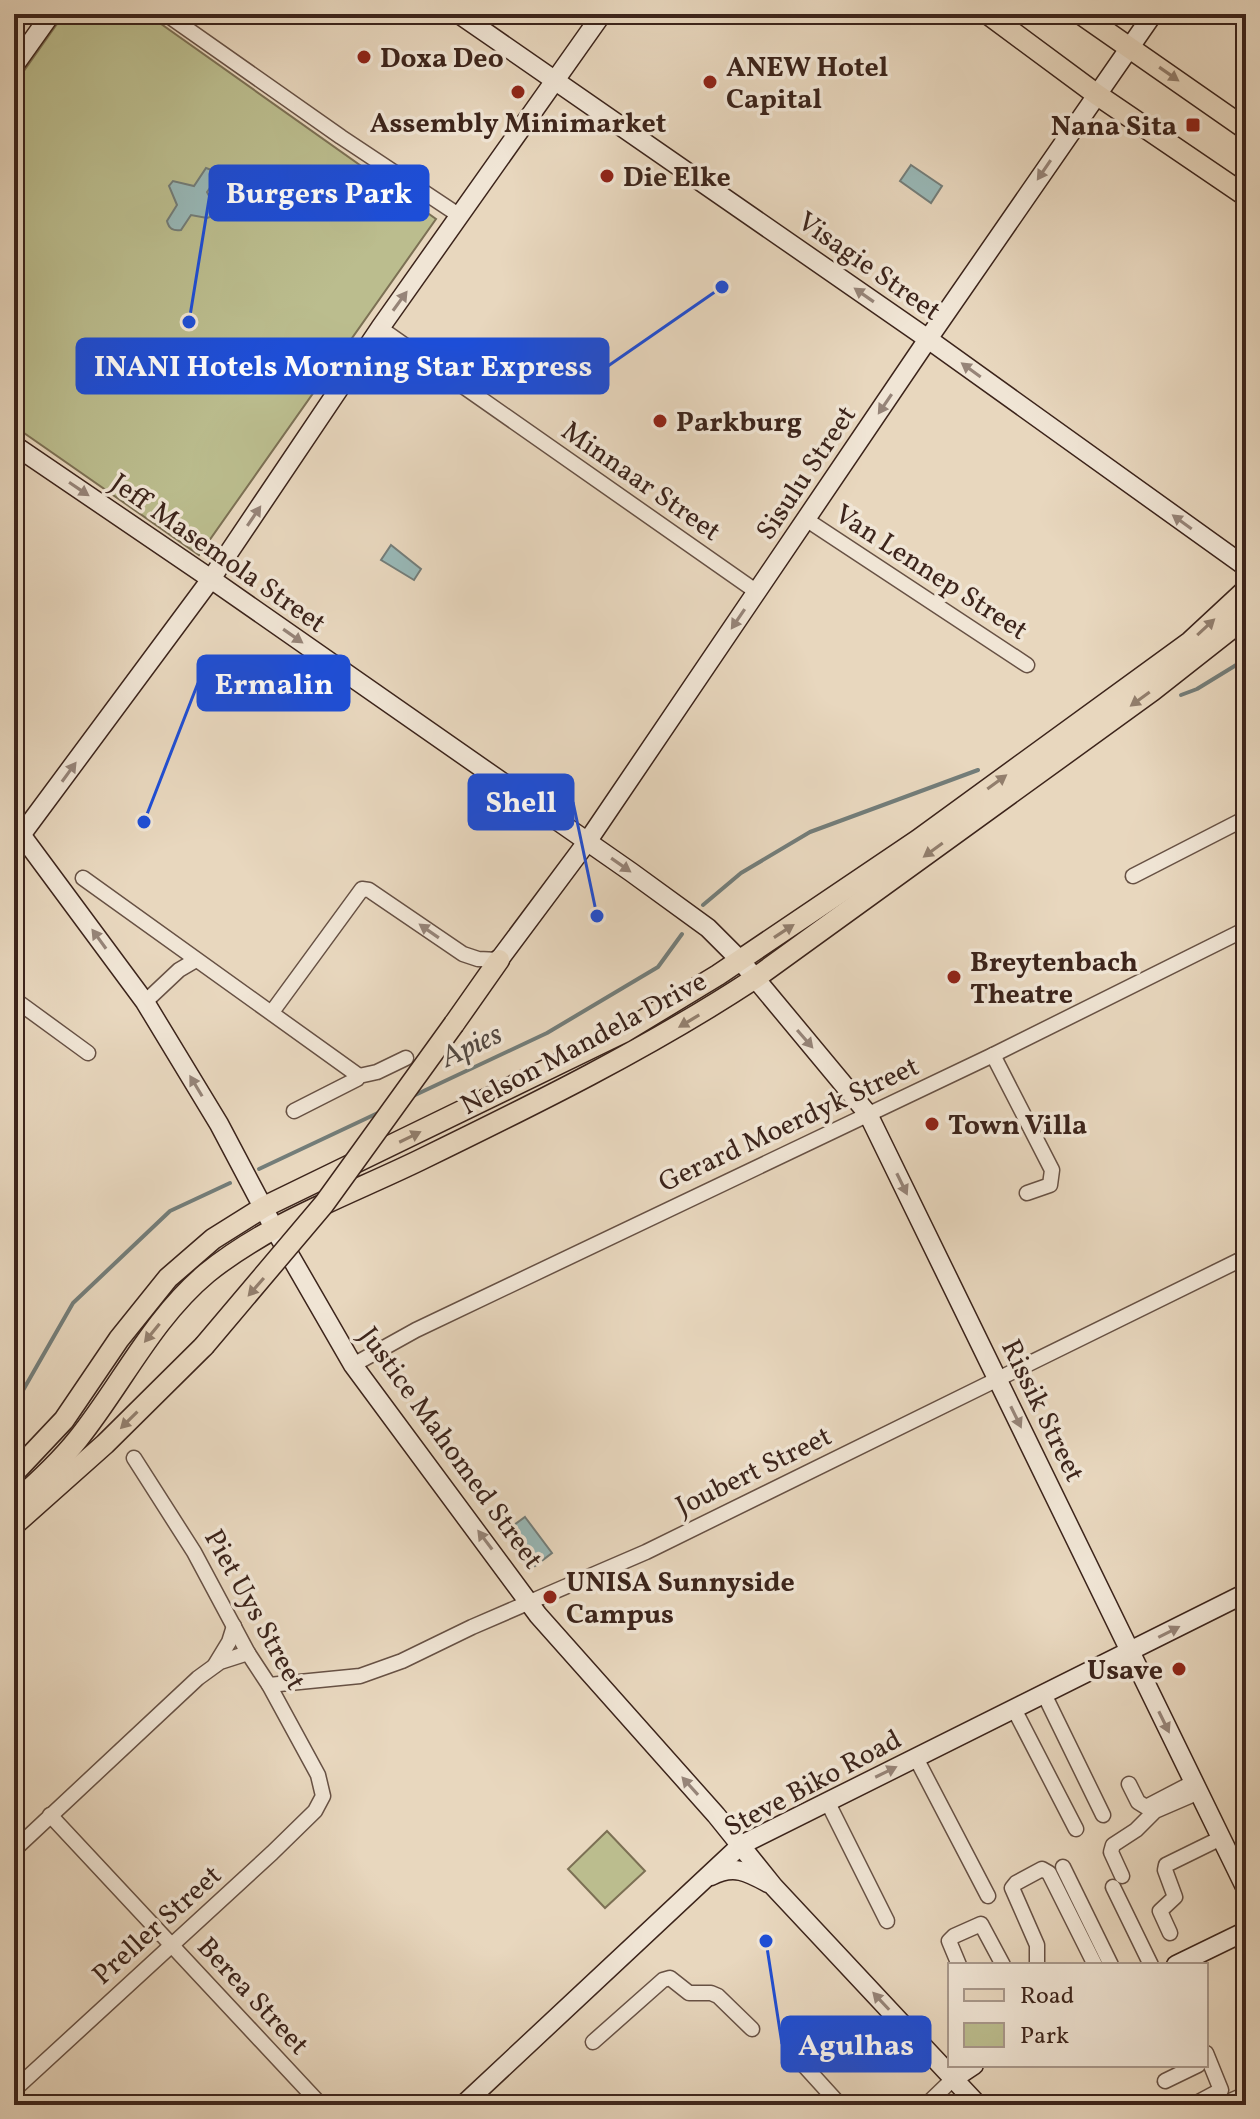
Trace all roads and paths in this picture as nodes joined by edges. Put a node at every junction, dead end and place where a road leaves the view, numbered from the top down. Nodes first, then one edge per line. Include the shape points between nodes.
1 (51, 14) edge
2 (166, 14) edge
3 (459, 14) edge
4 (602, 14) edge
5 (988, 14) edge
6 (1081, 14) edge
7 (1153, 14) edge
8 (1130, 46) junction
9 (14, 66) edge
10 (556, 82) junction
11 (1096, 94) junction
12 (1246, 129) edge
13 (1246, 196) edge
14 (460, 216) junction
15 (380, 328) junction
16 (928, 339) junction
17 (14, 445) edge
18 (807, 520) junction
19 (1246, 567) edge
20 (211, 579) junction
21 (1246, 590) edge
22 (757, 592) junction
23 (1246, 617) edge
24 (1027, 665) dead end
25 (1246, 818) edge
26 (17, 834) edge
27 (587, 842) junction
28 (1133, 876) dead end
29 (83, 878) dead end
30 (1246, 929) edge
31 (196, 960) junction
32 (499, 960) junction
33 (740, 960) junction
34 (754, 979) junction
35 (14, 999) edge
36 (145, 1002) junction
37 (272, 1012) junction
38 (88, 1053) dead end
39 (993, 1055) junction
40 (406, 1058) dead end
41 (359, 1076) junction
42 (294, 1111) dead end
43 (868, 1114) junction
44 (1027, 1193) dead end
45 (264, 1207) junction
46 (274, 1228) junction
47 (1246, 1257) edge
48 (353, 1365) junction
49 (998, 1379) junction
50 (134, 1458) dead end
51 (14, 1473) edge
52 (14, 1503) edge
53 (14, 1525) edge
54 (1246, 1593) edge
55 (530, 1603) junction
56 (234, 1626) junction
57 (1130, 1652) junction
58 (248, 1653) junction
59 (215, 1665) junction
60 (269, 1685) junction
61 (1044, 1694) junction
62 (1014, 1709) junction
63 (916, 1758) junction
64 (1129, 1784) dead end
65 (1197, 1787) junction
66 (323, 1790) joint
67 (827, 1801) junction
68 (50, 1815) junction
69 (1103, 1815) dead end
70 (1076, 1829) dead end
71 (1221, 1838) junction
72 (741, 1845) junction
73 (14, 1850) edge
74 (1063, 1867) dead end
75 (697, 1885) junction
76 (774, 1887) junction
77 (1246, 1889) edge
78 (988, 1896) dead end
79 (887, 1921) dead end
80 (1246, 1931) edge
81 (1170, 1933) dead end
82 (172, 1946) junction
83 (958, 1963) edge
84 (1002, 1963) edge
85 (1037, 1963) edge
86 (1094, 1963) edge
87 (1110, 1963) edge
88 (1150, 1963) edge
89 (1180, 1963) edge
90 (752, 2029) dead end
91 (807, 2029) dead end
92 (593, 2042) dead end
93 (1208, 2066) edge
94 (971, 2067) edge
95 (1192, 2067) edge
96 (953, 2079) junction
97 (1165, 2081) dead end
98 (14, 2090) edge
99 (1246, 2094) edge
100 (1228, 2102) dead end
101 (321, 2105) edge
102 (463, 2105) edge
103 (840, 2105) edge
104 (926, 2105) edge
105 (978, 2105) edge
106 (1193, 2105) edge

1 - 9 main road
2 - 14 street
3 - 10 main road, Visagie Street
4 - 10 main road
5 - 11 main road
6 - 8 main road
7 - 8 main road, Sisulu Street
8 - 11 main road, Sisulu Street
8 -> 12 main road
10 - 14 main road
16 -> 10 main road, Visagie Street
11 - 13 main road
11 -> 16 main road, Sisulu Street
15 -> 14 main road
20 -> 15 main road
15 - 22 street, Minnaar Street
16 -> 18 main road, Sisulu Street
19 -> 16 main road, Visagie Street
17 -> 20 main road, Jeff Masemola Street
18 - 22 main road, Sisulu Street
18 - 24 street, Van Lennep Street
26 -> 20 main road
20 -> 27 main road, Jeff Masemola Street
33 -> 21 main road, Nelson Mandela Drive via 918,840 1178,650
22 -> 27 main road, Sisulu Street
23 -> 34 main road, Nelson Mandela Drive
25 - 28 street
36 -> 26 main road, Justice Mahomed Street
27 - 32 main road, Sisulu Street
27 -> 33 main road, Jeff Masemola Street via 698,920
29 - 31 street
30 - 39 street, Gerard Moerdyk Street
31 - 36 street
31 - 37 street
32 -> 37 street via 463,954 362,889
32 -> 53 main road, bridge via 324,1204 204,1346
33 - 34 main road, Jeff Masemola Street
45 -> 33 main road, Nelson Mandela Drive via 624,1032
34 -> 43 main road, Rissik Street
34 -> 46 main road, Nelson Mandela Drive via 622,1059
35 - 38 street
45 -> 36 main road, Justice Mahomed Street
37 - 41 street
39 - 43 street, Gerard Moerdyk Street
39 - 44 street via 1052,1170 1050,1185
40 - 41 street
41 - 42 street
43 - 48 street, Gerard Moerdyk Street
43 -> 49 main road, Rissik Street
45 - 46 main road, Justice Mahomed Street
45 - 51 main road, Nelson Mandela Drive via 213,1239 168,1278 64,1420
46 - 48 main road, Justice Mahomed Street
46 -> 52 main road, Nelson Mandela Drive via 207,1274 177,1303 80,1437
47 - 49 street, Joubert Street
55 -> 48 main road, Justice Mahomed Street
49 - 55 street, Joubert Street via 646,1552
49 -> 57 main road, Rissik Street
50 - 56 street, Piet Uys Street
57 -> 54 main road, Steve Biko Road
55 - 60 street, Joubert Street via 370,1673
72 -> 55 main road, Justice Mahomed Street
56 - 58 street, Piet Uys Street
56 - 59 street
57 - 61 main road, Steve Biko Road
57 -> 65 main road, Rissik Street
58 - 59 street
58 - 60 street, Piet Uys Street
59 - 68 street
60 - 66 street, Piet Uys Street
61 - 62 main road, Steve Biko Road
61 - 69 street
62 - 63 main road, Steve Biko Road
62 - 70 street
67 -> 63 main road, Steve Biko Road
63 - 78 street
64 - 65 street via 1146,1807
65 - 71 main road, Rissik Street
65 - 88 street via 1155,1811 1111,1852
66 - 82 street, Preller Street via 307,1819
67 - 72 main road, Steve Biko Road
67 - 79 street
68 - 73 street
68 - 82 street, Berea Street
71 - 77 main road, Rissik Street
71 - 81 street via 1166,1865 1175,1895 1160,1911
72 - 75 main road, Steve Biko Road
72 - 76 main road, Justice Mahomed Street
74 - 87 street
75 - 76 main road via 722,1870 736,1869
75 - 102 main road, Steve Biko Road
96 -> 76 main road, Justice Mahomed Street
80 - 89 main road
82 - 98 street, Preller Street
82 - 101 street, Berea Street
83 - 84 street via 949,1941 981,1924
85 - 86 street via 1037,1945 1012,1888 1042,1869 1049,1873
90 - 92 street via 718,1996 689,1993 670,1978
91 - 103 street via 791,2042 790,2050
93 - 106 street via 1221,2090
94 - 96 main road
95 - 97 street
96 - 104 street
96 - 105 main road, Justice Mahomed Street
99 - 100 street

